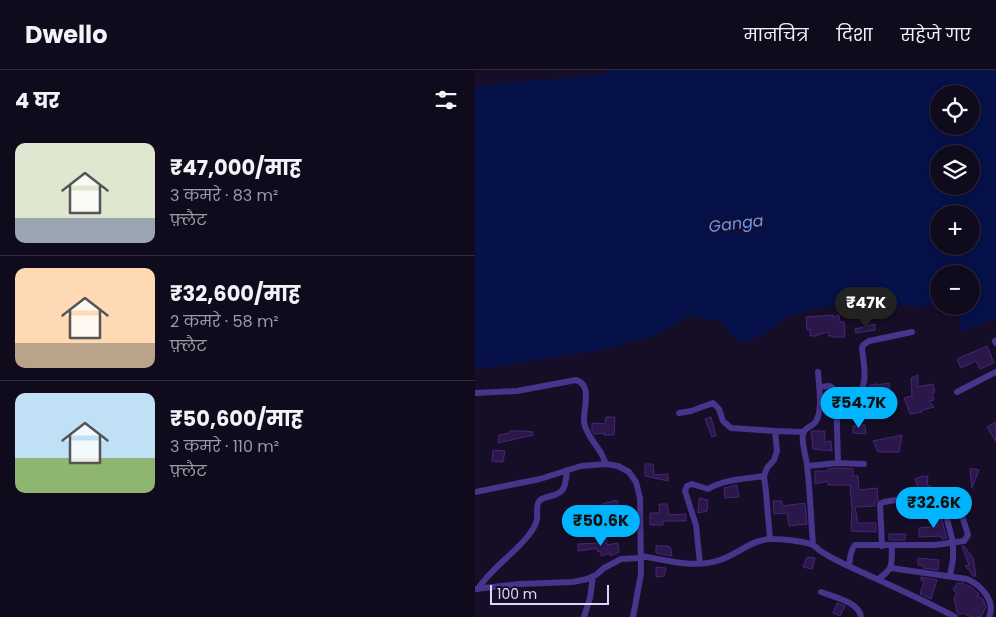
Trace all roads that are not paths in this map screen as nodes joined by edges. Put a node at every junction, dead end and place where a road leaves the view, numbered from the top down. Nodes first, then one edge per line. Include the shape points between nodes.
1 (912, 332) dead end
2 (818, 372) dead end
3 (996, 372) edge
4 (819, 386) junction
5 (957, 392) dead end
6 (475, 393) edge
7 (836, 401) junction
8 (679, 413) dead end
9 (775, 431) junction
10 (803, 432) junction
11 (606, 464) junction
12 (838, 464) junction
13 (864, 464) dead end
14 (807, 466) junction
15 (567, 470) junction
16 (764, 476) junction
17 (954, 490) dead end
18 (475, 492) edge
19 (940, 492) dead end
20 (896, 500) dead end
21 (770, 539) junction
22 (953, 542) junction
23 (813, 545) junction
24 (882, 546) junction
25 (892, 546) junction
26 (641, 557) junction
27 (700, 564) junction
28 (849, 566) junction
29 (891, 568) junction
30 (593, 576) junction
31 (950, 576) junction
32 (878, 579) junction
33 (477, 589) edge
34 (821, 592) dead end
35 (943, 614) edge
36 (585, 617) edge
37 (633, 617) edge
38 (861, 617) edge
39 (955, 617) edge
40 (989, 617) edge

1 - 7 street via 863,345 863,388 850,400
2 - 4 street
3 - 5 street
4 - 7 street via 833,388
4 - 10 street via 817,420
6 - 11 street via 517,391 576,380 581,382 586,394 586,430
7 - 12 street
8 - 9 street via 713,403 731,428
9 - 10 street
9 - 16 street via 777,451
10 - 14 street
11 - 15 street
11 - 26 street via 626,469 636,482 640,498
12 - 13 street
12 - 14 street
14 - 23 street
15 - 18 street
15 - 33 street via 562,491 539,502 532,530
16 - 21 street
16 - 27 street via 717,483 708,488 687,486 685,491 697,525
17 - 22 street via 968,535 964,541
19 - 22 street
20 - 24 street via 880,504
21 - 23 street
21 - 27 street via 752,544 726,558
22 - 25 street
22 - 31 street
23 - 28 street
24 - 25 street
24 - 28 street via 855,545
25 - 29 street
26 - 27 street
26 - 30 street via 615,561
26 - 37 street
28 - 32 street
29 - 31 street
29 - 32 street
30 - 33 street via 573,582
30 - 36 street
31 - 40 street via 967,579 986,594 992,605
32 - 35 street
34 - 38 street via 851,603
35 - 39 street

